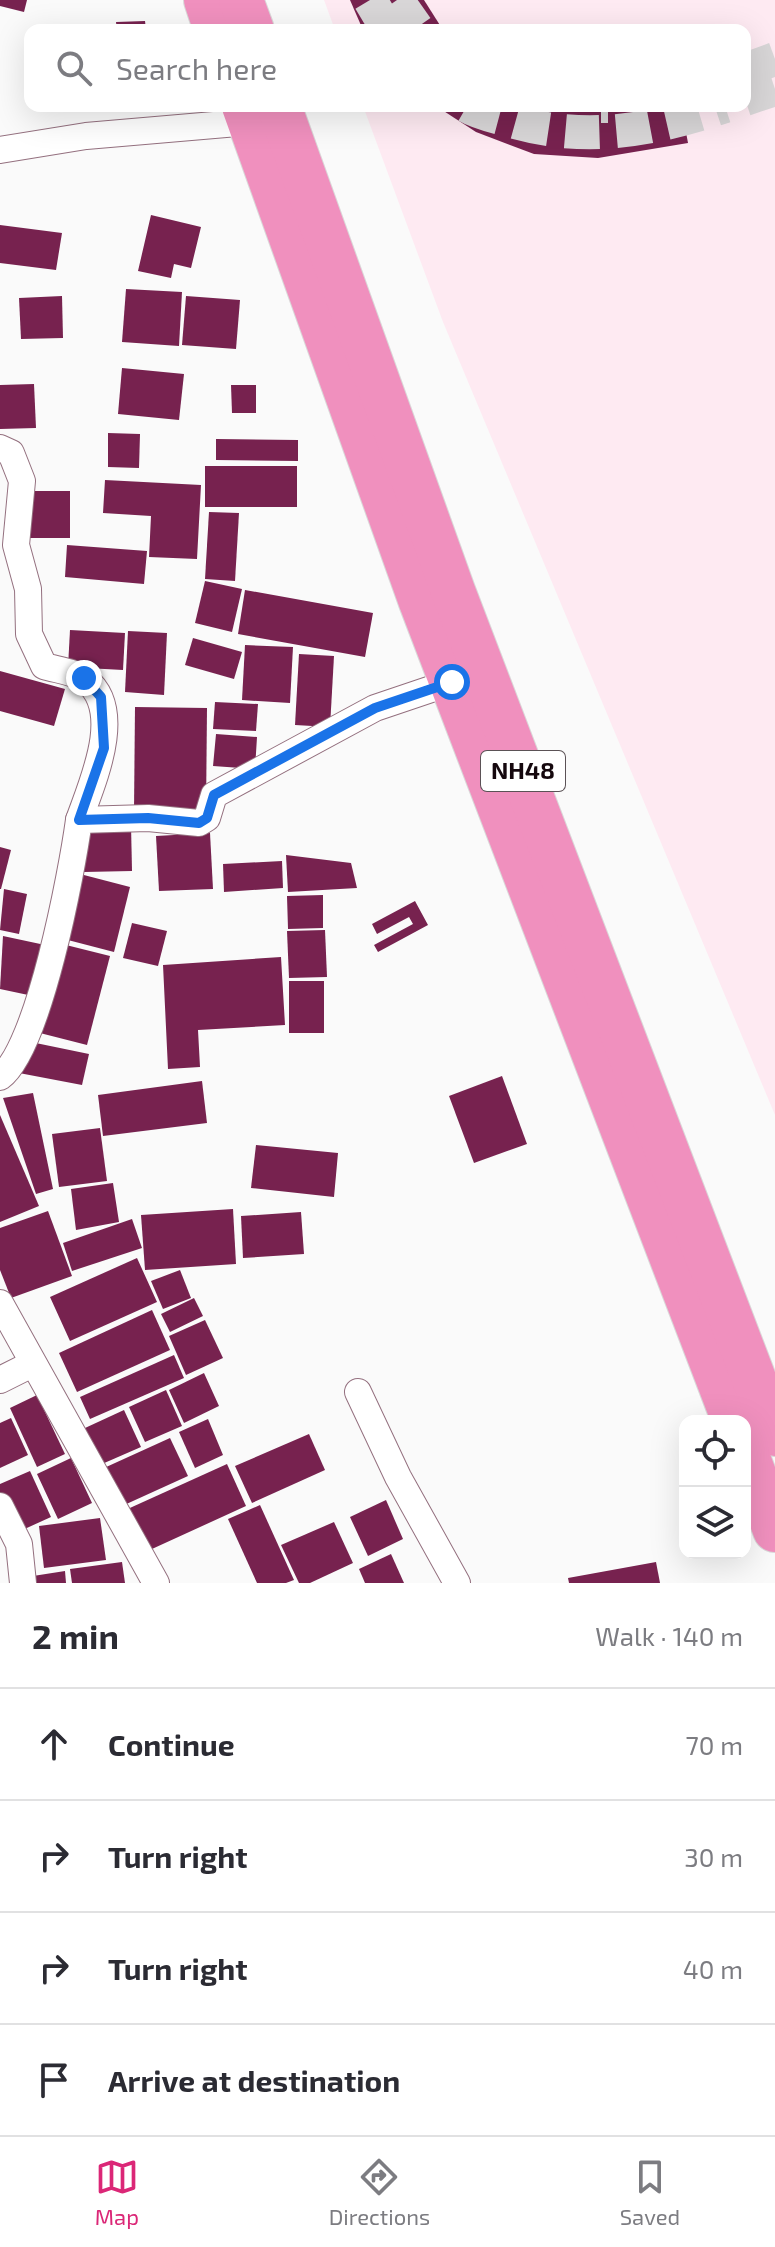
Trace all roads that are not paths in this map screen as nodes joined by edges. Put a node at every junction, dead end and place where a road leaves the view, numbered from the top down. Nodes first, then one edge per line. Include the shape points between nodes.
1 (206, 0) edge
2 (241, 0) edge
3 (214, 24) edge
4 (250, 24) edge
5 (250, 112) edge
6 (257, 112) edge
7 (257, 112) edge
8 (0, 150) edge
9 (0, 448) edge
10 (452, 682) junction
11 (79, 820) junction
12 (0, 1077) edge
13 (0, 1303) edge
14 (32, 1364) junction
15 (0, 1380) edge
16 (358, 1392) dead end
17 (732, 1415) edge
18 (775, 1434) edge
19 (751, 1466) edge
20 (0, 1506) edge
21 (775, 1530) edge
22 (23, 1583) edge
23 (156, 1583) edge
24 (457, 1583) edge

1 - 3 highway
2 - 4 highway
5 - 8 street
6 - 10 highway, NH48
7 - 18 highway, NH48 via 453,591
9 - 11 street via 11,453 22,481 16,545 28,589 29,634 44,666 84,678 101,697 104,748
10 - 11 street via 375,708 214,795 207,818 199,823
10 - 17 highway, NH48
11 - 12 street via 70,886 39,995 23,1040
13 - 14 street
14 - 15 street
14 - 23 street
16 - 24 street
19 - 21 highway
20 - 22 street via 19,1544

